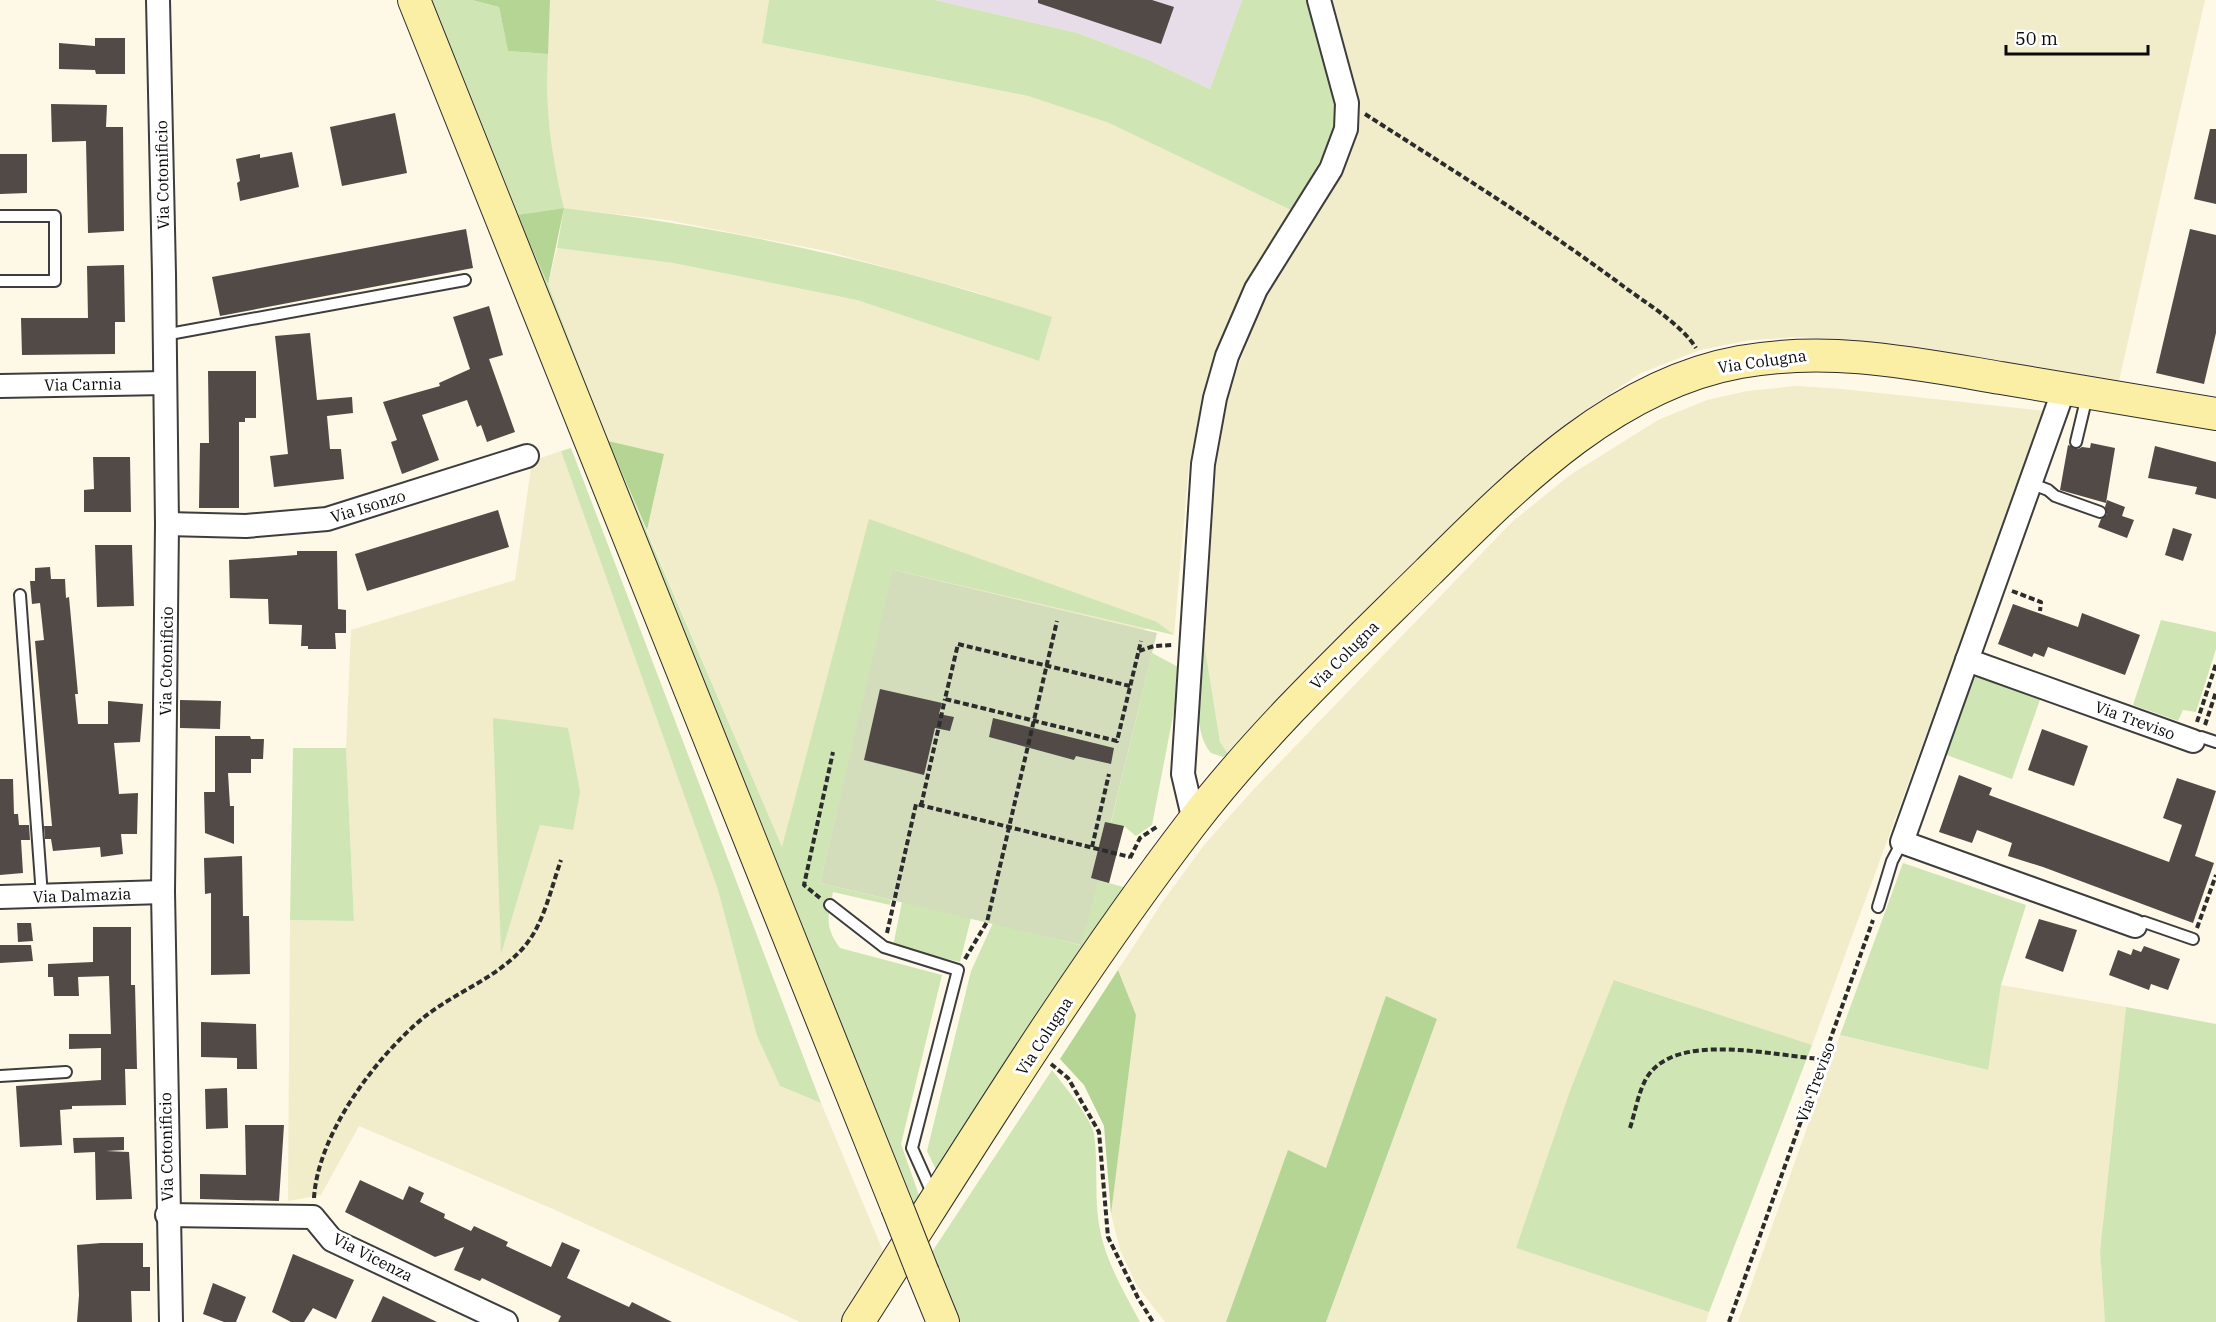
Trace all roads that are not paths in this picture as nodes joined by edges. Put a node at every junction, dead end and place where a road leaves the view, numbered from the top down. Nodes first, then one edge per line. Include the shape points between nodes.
1 (158, 0) edge
2 (414, 0) edge
3 (1318, 0) edge
4 (0, 216) edge
5 (465, 280) dead end
6 (0, 281) edge
7 (164, 335) junction
8 (165, 383) junction
9 (0, 386) edge
10 (2076, 391) junction
11 (2216, 414) edge
12 (2076, 442) dead end
13 (527, 456) dead end
14 (2030, 483) junction
15 (2100, 512) dead end
16 (167, 524) junction
17 (20, 595) dead end
18 (1967, 660) junction
19 (2195, 739) joint
20 (2216, 742) edge
21 (1194, 821) junction
22 (1902, 842) junction
23 (164, 892) junction
24 (42, 896) junction
25 (0, 897) edge
26 (830, 905) road end
27 (1878, 908) road end
28 (2135, 926) joint
29 (2193, 939) road end
30 (66, 1072) dead end
31 (0, 1077) edge
32 (936, 1201) junction
33 (167, 1215) junction
34 (172, 1321) edge
35 (506, 1322) edge
36 (858, 1322) edge
37 (943, 1322) edge

1 - 7 street, Via Cotonificio
2 - 37 street, bridge
3 - 21 street via 1347,103 1346,129 1340,150 1256,289 1215,398 1203,464 1184,774
4 - 6 lane via 55,216 55,281
5 - 7 lane
7 - 8 street, Via Cotonificio
8 - 9 street, Via Carnia
8 - 16 street, Via Cotonificio
10 - 11 street, Via Colugna
10 - 12 lane
10 - 14 street
10 - 21 street, Via Colugna via 1884,358 1808,353 1740,362 1666,384 1583,433 1502,498 1285,714
13 - 16 street, Via Isonzo via 327,519 246,526
14 - 15 lane
14 - 18 street
16 - 23 street, Via Cotonificio
17 - 24 lane
18 - 19 street, Via Treviso
18 - 22 street
19 - 20 lane, Via Treviso
21 - 32 street, Via Colugna via 1066,1002
22 - 27 lane
22 - 28 street
23 - 24 street, Via Dalmazia
23 - 33 street, Via Cotonificio
24 - 25 street, Via Dalmazia
26 - 32 lane via 884,947 958,970 912,1148
28 - 29 lane via 2144,922
30 - 31 lane
32 - 36 street, Via Colugna
33 - 34 street, Via Cotonificio
33 - 35 street, Via Vicenza via 313,1217 332,1240

